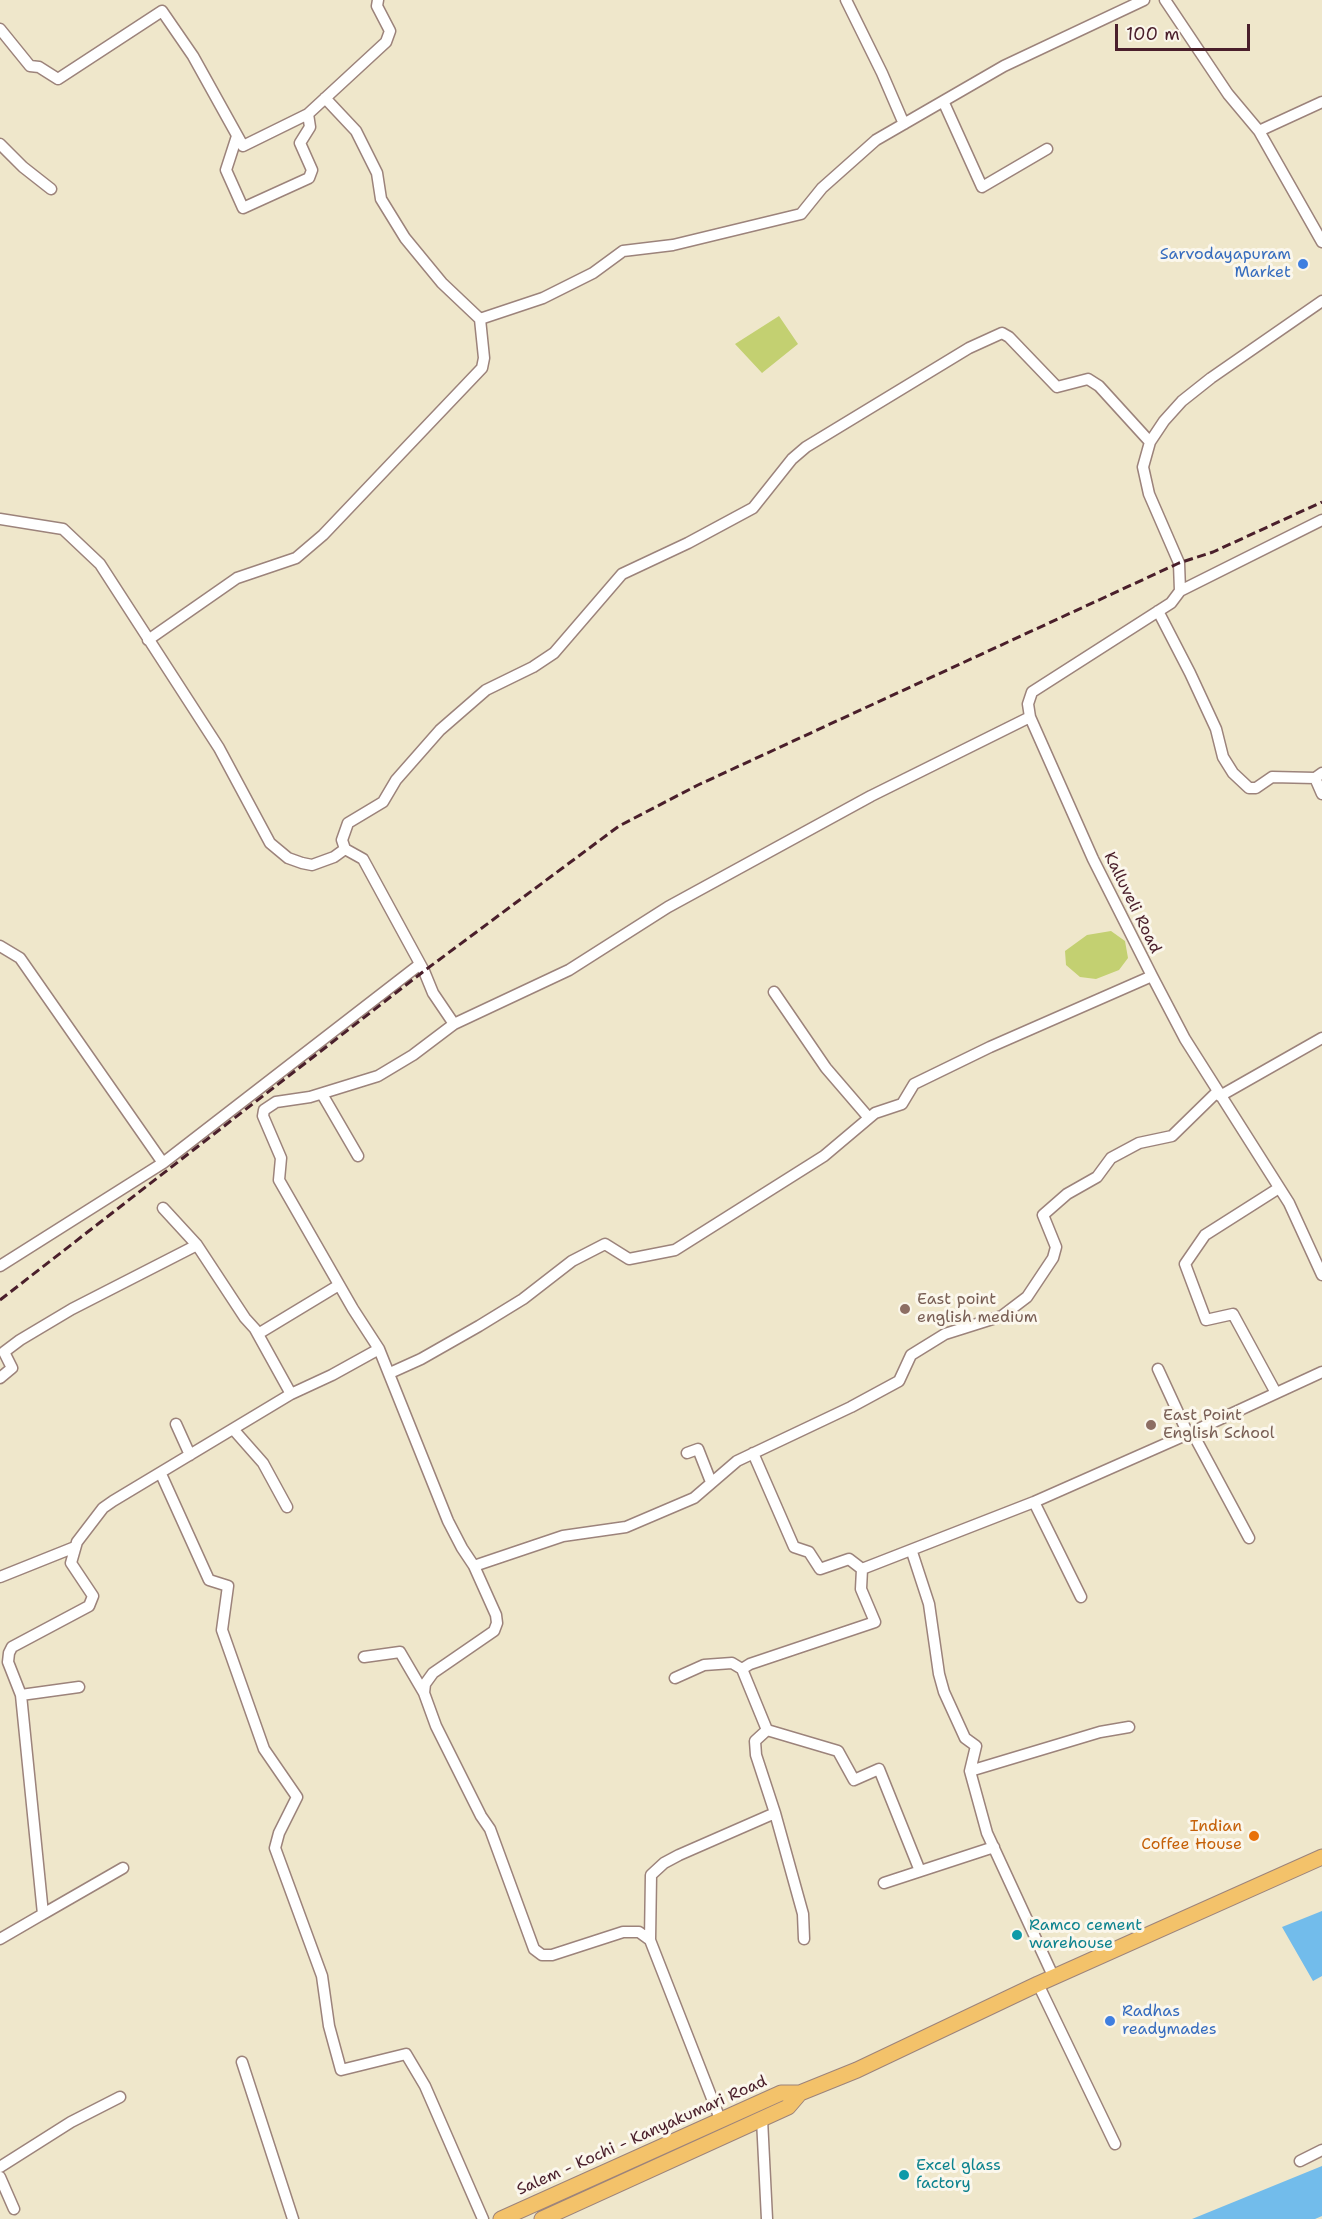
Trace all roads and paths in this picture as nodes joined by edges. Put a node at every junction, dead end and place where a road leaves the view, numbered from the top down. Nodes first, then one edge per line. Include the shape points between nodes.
1 (377, 0) edge
2 (846, 0) edge
3 (1144, 0) edge
4 (1165, 0) edge
5 (0, 29) edge
6 (325, 98) junction
7 (1322, 102) edge
8 (944, 103) junction
9 (308, 114) junction
10 (903, 124) junction
11 (1259, 131) junction
12 (237, 136) junction
13 (0, 144) edge
14 (1047, 149) dead end
15 (51, 189) dead end
16 (1322, 242) edge
17 (1322, 301) edge
18 (480, 319) junction
19 (1150, 442) junction
20 (0, 519) edge
21 (1322, 520) edge
22 (1180, 591) junction
23 (1158, 610) junction
24 (148, 640) junction
25 (1030, 717) junction
26 (1318, 775) edge
27 (1322, 794) edge
28 (345, 849) junction
29 (0, 946) edge
30 (419, 965) junction
31 (1152, 976) junction
32 (774, 992) dead end
33 (454, 1024) junction
34 (1322, 1038) edge
35 (322, 1094) junction
36 (1219, 1094) junction
37 (869, 1118) junction
38 (358, 1156) dead end
39 (163, 1163) junction
40 (1279, 1188) junction
41 (164, 1208) dead end
42 (197, 1245) junction
43 (0, 1266) edge
44 (1322, 1275) edge
45 (339, 1285) junction
46 (258, 1334) junction
47 (379, 1349) junction
48 (1158, 1369) dead end
49 (1322, 1372) edge
50 (390, 1373) junction
51 (0, 1378) edge
52 (1276, 1393) junction
53 (291, 1394) junction
54 (176, 1424) dead end
55 (233, 1429) junction
56 (1190, 1433) junction
57 (687, 1453) dead end
58 (753, 1453) junction
59 (190, 1455) junction
60 (161, 1474) junction
61 (711, 1482) junction
62 (1034, 1502) junction
63 (287, 1508) dead end
64 (1249, 1538) dead end
65 (75, 1547) junction
66 (912, 1552) junction
67 (474, 1566) junction
68 (861, 1569) junction
69 (0, 1577) edge
70 (1081, 1597) dead end
71 (0, 1650) edge
72 (364, 1657) dead end
73 (8, 1662) junction
74 (742, 1669) junction
75 (675, 1678) dead end
76 (79, 1687) dead end
77 (424, 1693) junction
78 (21, 1695) junction
79 (1129, 1727) dead end
80 (766, 1730) junction
81 (970, 1771) junction
82 (775, 1813) junction
83 (994, 1847) junction
84 (1322, 1857) edge
85 (123, 1868) dead end
86 (920, 1871) junction
87 (884, 1883) dead end
88 (43, 1914) junction
89 (650, 1935) junction
90 (0, 1939) edge
91 (804, 1939) dead end
92 (1054, 1978) junction
93 (1038, 1984) junction
94 (242, 2062) dead end
95 (800, 2093) junction
96 (120, 2097) dead end
97 (720, 2119) junction
98 (762, 2119) junction
99 (1115, 2144) dead end
100 (1322, 2150) edge
101 (1300, 2161) dead end
102 (0, 2167) edge
103 (0, 2177) edge
104 (14, 2209) dead end
105 (293, 2219) edge
106 (483, 2219) edge
107 (501, 2219) edge
108 (542, 2219) edge
109 (767, 2219) edge

1 - 6 street via 390,36
2 - 10 street
3 - 8 street via 1004,66
4 - 11 street via 1228,94
5 - 12 street via 30,66 58,79 162,11 193,56
6 - 9 street
6 - 18 street via 356,131 377,173 381,199 405,238 442,283
7 - 11 street
8 - 10 street
8 - 14 street via 982,187
9 - 12 street via 243,146
9 - 12 street via 310,127 300,143 312,171 309,178 243,208 226,170
10 - 18 street via 846,165 801,214 673,245 623,251 593,273 543,298
11 - 16 street
13 - 15 street
17 - 19 street via 1182,401
18 - 24 street via 482,368 323,534 296,558 237,578
19 - 22 street via 1143,467 1149,494 1179,563
19 - 28 street via 1100,386 1088,379 1057,387 1002,333 969,348 806,447 753,508 622,574 554,653 486,690 440,730 396,780 383,802 348,823 342,840
20 - 24 street via 48,525 73,536 100,564
21 - 22 street
22 - 23 street via 1171,603
23 - 25 street via 1032,692 1028,704
23 - 26 street via 1233,773 1249,788 1256,789 1272,777
24 - 28 street via 219,748 270,843 288,858 312,865
25 - 31 street, Kalluveli Road via 1093,859
25 - 33 street via 871,796 668,907 568,970
26 - 27 street
28 - 30 street via 363,860
29 - 39 street via 20,958
30 - 33 street
30 - 39 street
31 - 36 street, Kalluveli Road
31 - 37 street via 914,1084 902,1104
32 - 37 street via 825,1068
33 - 35 street via 378,1076
34 - 36 street
35 - 38 street
35 - 45 street via 276,1102 267,1106 263,1116 281,1158 279,1180
36 - 40 street, Kalluveli Road
36 - 58 street via 1172,1136 1139,1143 1111,1158 1097,1177 1066,1194 1043,1215 1056,1247 1053,1258 1019,1305 1002,1316 945,1334 912,1355 899,1381
37 - 50 street via 824,1156 675,1250 629,1260 605,1244 572,1261 523,1299 479,1326
39 - 43 street
40 - 44 street, Kalluveli Road
40 - 52 street via 1205,1235 1185,1264 1206,1320 1233,1314
41 - 42 street
42 - 46 street
42 - 51 street via 20,1340 4,1352 12,1368
45 - 46 street
45 - 47 street
46 - 53 street
47 - 50 street
47 - 53 street
48 - 56 street
49 - 52 street
50 - 67 street via 448,1521
52 - 56 street
53 - 55 street
54 - 59 street
55 - 59 street
55 - 63 street via 262,1463
56 - 62 street
56 - 64 street
57 - 61 street via 698,1449
58 - 61 street via 736,1461
58 - 68 street via 794,1547 809,1552 820,1569 849,1559
59 - 60 street
60 - 65 street via 103,1508
60 - 106 street via 209,1580 228,1586 222,1630 264,1749 297,1797 275,1848 322,1976 329,2026 341,2070 406,2054 425,2086
61 - 67 street via 694,1498 626,1527 563,1536
62 - 66 street
62 - 70 street
65 - 69 street
65 - 73 street via 71,1563 93,1596 89,1606 12,1647
66 - 68 street
66 - 81 street via 929,1604 944,1692 965,1738 976,1746
67 - 77 street via 497,1623 494,1631 433,1673
68 - 74 street via 861,1589 875,1622
71 - 73 street
72 - 77 street via 400,1652
73 - 78 street
74 - 75 street via 732,1663 704,1665
74 - 80 street
76 - 78 street
77 - 89 street via 436,1726 490,1829 534,1949 542,1955 552,1955 624,1932
78 - 88 street
79 - 81 street
80 - 82 street via 755,1742 756,1755
80 - 86 street via 838,1751 854,1780 879,1769
81 - 83 street
82 - 89 street via 679,1855 651,1875
82 - 91 street via 803,1914
83 - 86 street
83 - 92 street
84 - 92 highway, Salem - Kochi - Kanyakumari Road
85 - 88 street
86 - 87 street
88 - 90 street
89 - 97 street
92 - 93 highway, Salem - Kochi - Kanyakumari Road
93 - 95 highway, Salem - Kochi - Kanyakumari Road
93 - 99 street
94 - 105 street
95 - 97 highway, Salem - Kochi - Kanyakumari Road via 782,2093
95 - 98 highway, Salem - Kochi - Kanyakumari Road via 788,2107
96 - 102 street via 71,2122
97 - 107 highway, Salem - Kochi - Kanyakumari Road
98 - 108 highway, Salem - Kochi - Kanyakumari Road
98 - 109 street
100 - 101 street
103 - 104 street

